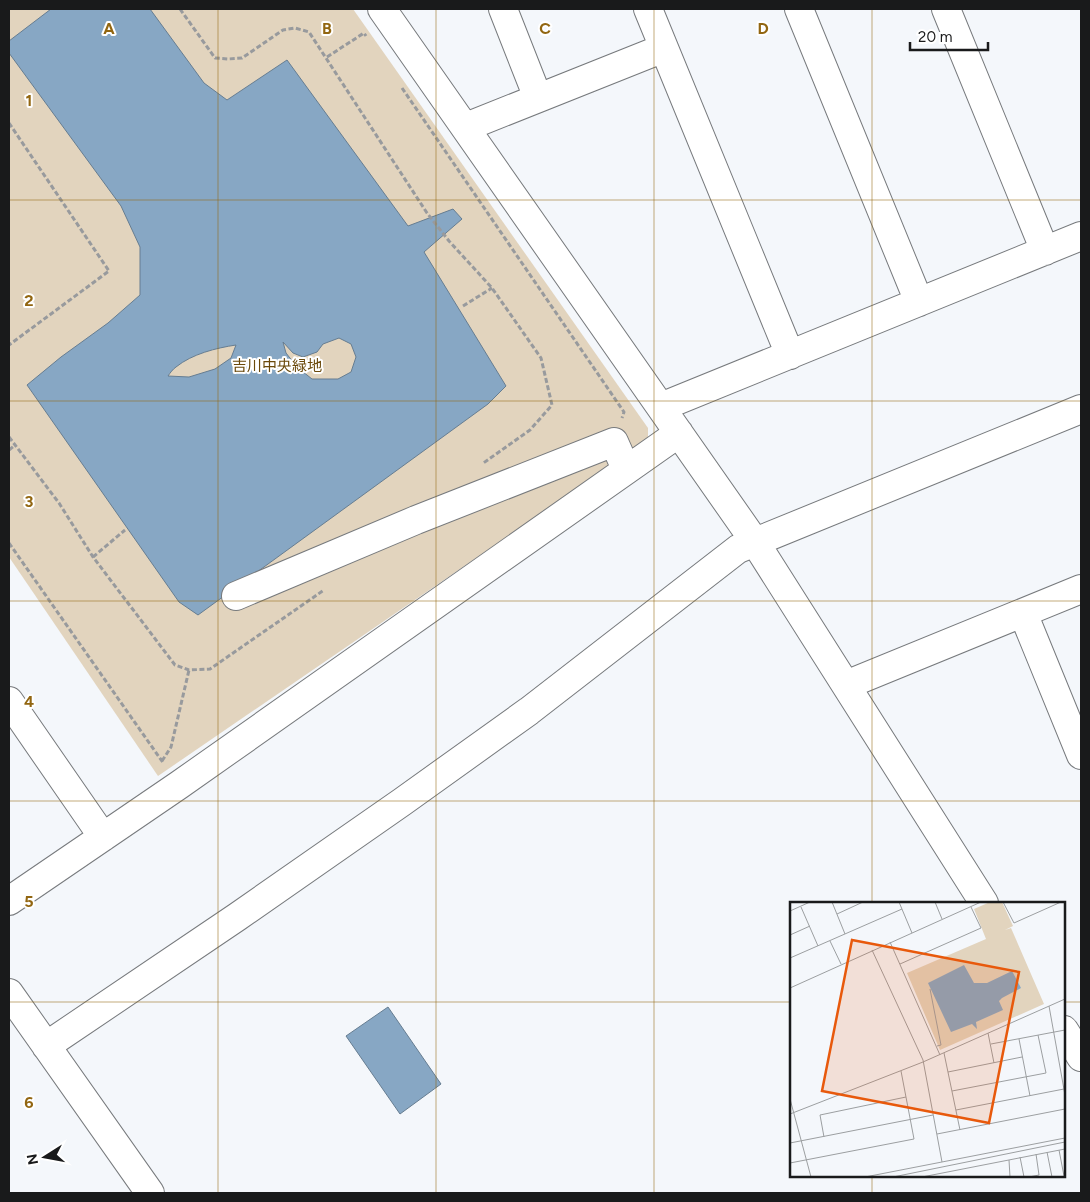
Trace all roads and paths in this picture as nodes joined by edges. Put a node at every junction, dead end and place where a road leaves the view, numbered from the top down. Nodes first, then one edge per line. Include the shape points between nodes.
1 (180, 9) edge
2 (382, 9) edge
3 (503, 9) edge
4 (648, 9) edge
5 (799, 9) edge
6 (946, 9) edge
7 (370, 42) dead end
8 (664, 48) junction
9 (327, 57) junction
10 (398, 83) dead end
11 (538, 98) junction
12 (9, 123) edge
13 (466, 127) junction
14 (1081, 236) edge
15 (1045, 251) junction
16 (492, 288) junction
17 (919, 302) junction
18 (463, 306) dead end
19 (9, 345) edge
20 (790, 355) junction
21 (661, 407) junction
22 (1081, 409) edge
23 (679, 433) junction
24 (9, 437) edge
25 (614, 442) junction
26 (14, 446) junction
27 (9, 450) edge
28 (476, 467) dead end
29 (626, 469) junction
30 (59, 503) dead end
31 (125, 530) dead end
32 (755, 542) junction
33 (9, 543) edge
34 (92, 557) dead end
35 (1081, 589) edge
36 (236, 596) dead end
37 (1023, 613) junction
38 (189, 670) dead end
39 (846, 685) junction
40 (9, 701) edge
41 (1081, 755) edge
42 (162, 761) junction
43 (179, 785) junction
44 (102, 837) junction
45 (9, 901) edge
46 (983, 902) edge
47 (9, 993) edge
48 (1065, 1032) edge
49 (46, 1046) junction
50 (1081, 1058) edge
51 (150, 1193) edge

1 - 9 path via 215,58 242,58 282,30 295,28 309,32
2 - 13 street
3 - 11 street
4 - 8 street
5 - 17 street
6 - 15 street
7 - 9 path via 364,33
8 - 11 street
8 - 20 street
9 - 16 path via 427,213
10 - 25 path via 624,412
11 - 13 street
12 - 19 path via 109,272
13 - 21 street
14 - 15 street
15 - 17 street
16 - 18 path
16 - 28 path via 541,358 552,406 530,430
17 - 20 street
20 - 21 street
21 - 23 street
22 - 32 street
23 - 29 street
23 - 32 street
24 - 26 path
25 - 29 street
25 - 36 street
26 - 27 path
26 - 30 path
29 - 43 street
31 - 34 path
32 - 39 street
32 - 49 street via 732,553 529,711 402,802
33 - 42 path
35 - 37 street
37 - 39 street
37 - 41 street
38 - 42 path via 171,748
39 - 46 street
40 - 44 street
42 - 43 path
43 - 44 street
44 - 45 street
47 - 49 street
48 - 50 street
49 - 51 street

